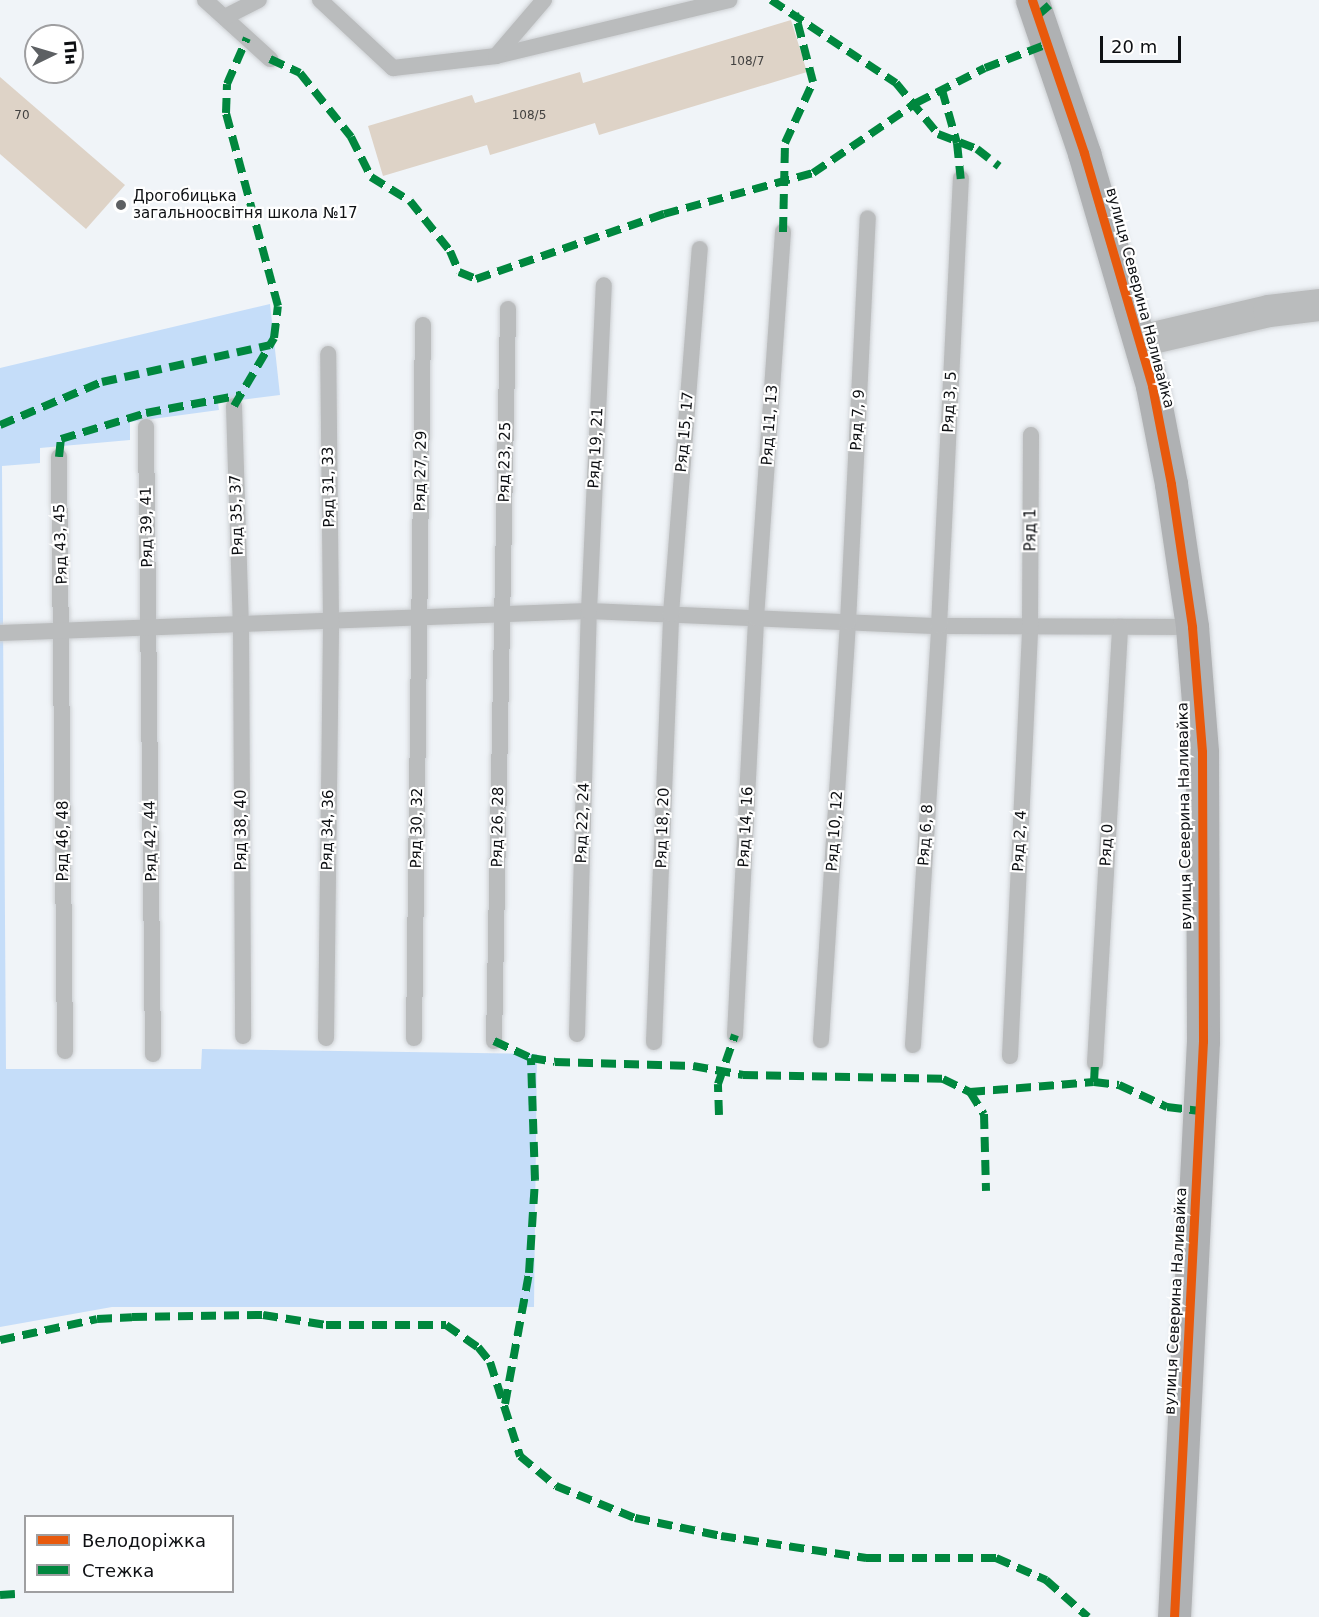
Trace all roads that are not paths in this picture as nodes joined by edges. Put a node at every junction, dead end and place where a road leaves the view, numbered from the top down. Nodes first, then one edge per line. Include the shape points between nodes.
1 (205, 0) edge
2 (259, 0) edge
3 (321, 0) edge
4 (544, 0) edge
5 (729, 0) edge
6 (1032, 0) edge
7 (225, 17) junction
8 (496, 56) junction
9 (270, 59) dead end
10 (961, 179) dead end
11 (868, 218) dead end
12 (783, 232) dead end
13 (700, 249) dead end
14 (604, 285) dead end
15 (1319, 305) edge
16 (508, 309) dead end
17 (423, 325) dead end
18 (1140, 341) junction
19 (328, 354) dead end
20 (234, 406) dead end
21 (146, 427) dead end
22 (1031, 435) dead end
23 (58, 457) dead end
24 (589, 611) junction
25 (502, 614) junction
26 (671, 614) junction
27 (419, 618) junction
28 (756, 618) junction
29 (331, 621) junction
30 (848, 622) junction
31 (241, 624) junction
32 (939, 626) junction
33 (1030, 626) junction
34 (149, 627) junction
35 (1120, 627) junction
36 (1192, 627) junction
37 (63, 631) junction
38 (0, 633) edge
39 (577, 1035) dead end
40 (735, 1035) dead end
41 (243, 1036) dead end
42 (326, 1038) dead end
43 (414, 1038) dead end
44 (821, 1040) dead end
45 (494, 1041) dead end
46 (654, 1042) dead end
47 (913, 1045) dead end
48 (65, 1051) dead end
49 (153, 1054) dead end
50 (1010, 1056) dead end
51 (1095, 1063) dead end
52 (1174, 1617) edge

1 - 7 lane
2 - 7 lane
3 - 8 lane via 393,68
4 - 8 lane
5 - 8 lane
6 - 18 street, вулиця Северина Наливайка via 1084,153
7 - 9 lane
10 - 32 lane, Ряд 3, 5
11 - 30 lane, Ряд 7, 9
12 - 28 lane, Ряд 11, 13
13 - 26 lane, Ряд 15, 17
14 - 24 lane, Ряд 19, 21
15 - 18 street via 1269,311
16 - 25 lane, Ряд 23, 25
17 - 27 lane, Ряд 27, 29
18 - 36 street, вулиця Северина Наливайка via 1171,484
19 - 29 lane, Ряд 31, 33
20 - 31 lane, Ряд 35, 37
21 - 34 lane, Ряд 39, 41
22 - 33 lane, Ряд 1
23 - 37 lane, Ряд 43, 45
24 - 25 lane
24 - 26 lane
24 - 39 lane, Ряд 22, 24
25 - 27 lane
25 - 45 lane, Ряд 26, 28
26 - 28 lane
26 - 46 lane, Ряд 18, 20
27 - 29 lane
27 - 43 lane, Ряд 30, 32
28 - 30 lane
28 - 40 lane, Ряд 14, 16
29 - 31 lane
29 - 42 lane, Ряд 34, 36
30 - 32 lane
30 - 44 lane, Ряд 10, 12
31 - 34 lane
31 - 41 lane, Ряд 38, 40
32 - 33 lane
32 - 47 lane, Ряд 6, 8
33 - 35 lane
33 - 50 lane, Ряд 2, 4
34 - 37 lane
34 - 49 lane, Ряд 42, 44
35 - 36 lane
35 - 51 lane, Ряд 0
36 - 52 street, вулиця Северина Наливайка via 1202,752 1203,1041
37 - 38 lane
37 - 48 lane, Ряд 46, 48

